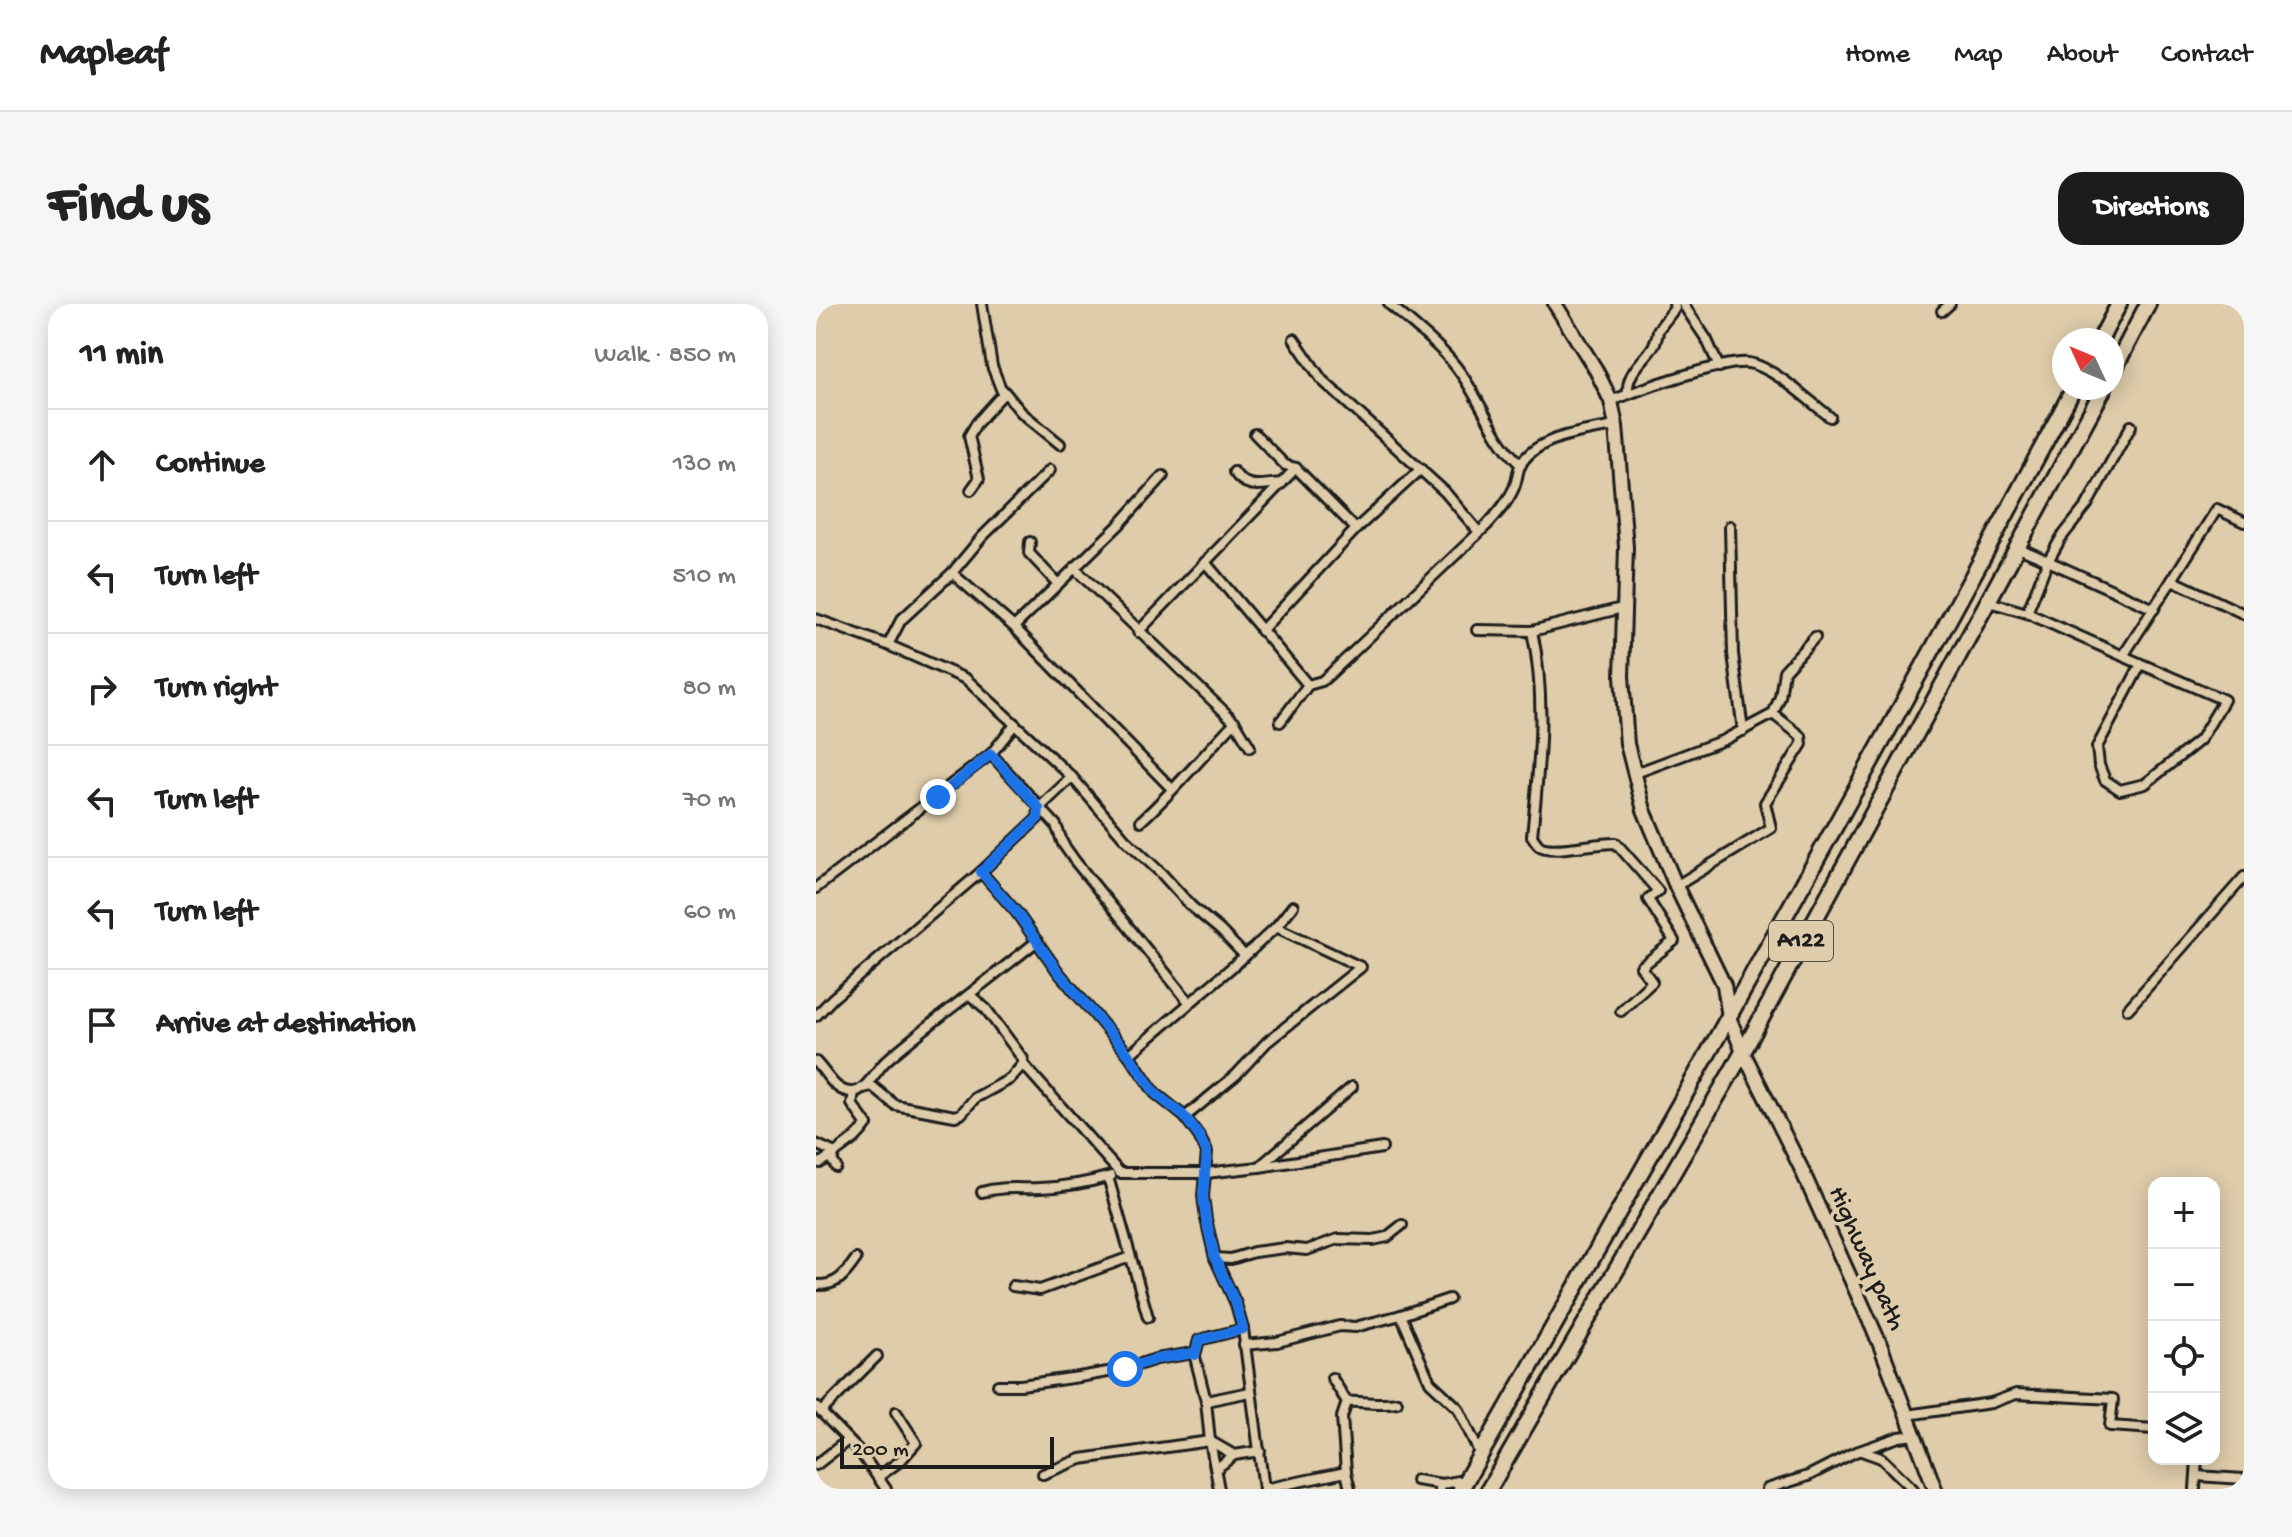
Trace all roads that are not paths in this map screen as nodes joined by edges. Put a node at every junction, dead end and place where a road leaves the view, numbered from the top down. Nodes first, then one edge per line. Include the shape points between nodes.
1 (982, 304) edge
2 (1555, 304) edge
3 (1674, 304) edge
4 (1683, 304) edge
5 (2119, 304) edge
6 (2148, 304) edge
7 (1392, 305) edge
8 (2106, 328) edge
9 (1294, 339) dead end
10 (2124, 350) edge
11 (1719, 367) junction
12 (1001, 388) junction
13 (1628, 394) junction
14 (2067, 400) edge
15 (2097, 400) edge
16 (1611, 401) junction
17 (1830, 417) dead end
18 (1616, 426) junction
19 (2131, 426) dead end
20 (1255, 434) dead end
21 (1060, 444) dead end
22 (1521, 465) junction
23 (1296, 468) junction
24 (1421, 469) junction
25 (1050, 470) dead end
26 (1234, 472) dead end
27 (1163, 476) dead end
28 (1282, 483) junction
29 (971, 490) dead end
30 (2244, 522) edge
31 (1730, 526) dead end
32 (1356, 529) junction
33 (1478, 531) junction
34 (1030, 542) dead end
35 (2017, 547) junction
36 (1205, 562) junction
37 (2048, 562) junction
38 (1074, 568) junction
39 (952, 573) junction
40 (2172, 580) junction
41 (1058, 584) junction
42 (1989, 602) junction
43 (1622, 608) junction
44 (2154, 609) junction
45 (2027, 613) junction
46 (2244, 614) edge
47 (816, 619) edge
48 (1014, 627) junction
49 (1477, 630) dead end
50 (1261, 631) junction
51 (1532, 631) junction
52 (1138, 632) junction
53 (1815, 637) dead end
54 (888, 645) junction
55 (2123, 656) junction
56 (2141, 664) junction
57 (1308, 685) junction
58 (1773, 714) junction
59 (1235, 722) junction
60 (1280, 722) dead end
61 (1015, 724) junction
62 (1743, 731) junction
63 (1883, 739) junction
64 (1250, 747) dead end
65 (1908, 748) junction
66 (991, 754) junction
67 (1633, 774) junction
68 (1072, 777) junction
69 (1172, 789) junction
70 (1039, 808) junction
71 (1141, 821) dead end
72 (981, 872) junction
73 (2244, 877) edge
74 (1676, 886) junction
75 (816, 888) edge
76 (1293, 906) dead end
77 (1276, 927) junction
78 (1037, 941) junction
79 (1024, 951) junction
80 (1045, 952) junction
81 (1245, 956) junction
82 (970, 995) junction
83 (1189, 1002) junction
84 (2128, 1009) dead end
85 (1621, 1011) dead end
86 (816, 1016) edge
87 (1729, 1017) junction
88 (1743, 1052) junction
89 (1129, 1055) junction
90 (816, 1062) edge
91 (1023, 1064) junction
92 (1352, 1087) dead end
93 (863, 1088) junction
94 (854, 1092) junction
95 (1185, 1117) junction
96 (816, 1144) edge
97 (1382, 1148) dead end
98 (835, 1153) junction
99 (820, 1163) dead end
100 (836, 1167) dead end
101 (1259, 1167) junction
102 (1120, 1173) junction
103 (1206, 1173) junction
104 (1108, 1177) junction
105 (982, 1192) dead end
106 (1402, 1225) dead end
107 (1130, 1257) junction
108 (1215, 1258) junction
109 (856, 1259) dead end
110 (816, 1285) edge
111 (1013, 1286) dead end
112 (1449, 1299) dead end
113 (1401, 1315) junction
114 (1148, 1317) dead end
115 (1243, 1329) junction
116 (1244, 1345) junction
117 (1194, 1353) junction
118 (877, 1356) dead end
119 (1332, 1378) dead end
120 (998, 1385) dead end
121 (1250, 1392) junction
122 (1206, 1401) junction
123 (1347, 1402) junction
124 (1397, 1402) dead end
125 (819, 1409) edge
126 (896, 1412) dead end
127 (1907, 1415) junction
128 (2148, 1429) edge
129 (1915, 1435) junction
130 (848, 1440) junction
131 (1210, 1441) junction
132 (1260, 1451) junction
133 (1864, 1451) junction
134 (1480, 1454) junction
135 (1234, 1455) junction
136 (816, 1465) edge
137 (2197, 1465) edge
138 (1216, 1469) junction
139 (1346, 1472) junction
140 (1043, 1474) dead end
141 (2196, 1476) junction
142 (878, 1477) junction
143 (2244, 1479) edge
144 (1416, 1480) dead end
145 (1440, 1487) edge
146 (1462, 1487) edge
147 (886, 1489) edge
148 (1219, 1489) edge
149 (1264, 1489) edge
150 (1350, 1489) edge
151 (1489, 1489) edge
152 (1767, 1489) edge
153 (1913, 1489) edge
154 (1935, 1489) edge
155 (2195, 1489) edge

1 - 12 street
2 - 16 street, Highway path
3 - 13 street via 1655,346 1631,376
4 - 11 street
5 - 8 highway
6 - 10 highway
7 - 22 street via 1461,373 1507,452
9 - 24 street via 1322,380
11 - 13 street
11 - 17 street via 1749,363 1762,368
12 - 21 street
12 - 29 street via 1003,394 969,436 979,479
13 - 16 street
14 - 63 highway, A122
15 - 35 highway, A122
16 - 18 street, Highway path
18 - 22 street via 1552,440
18 - 43 street, Highway path via 1626,547
19 - 37 street
20 - 23 street via 1285,465
22 - 33 street via 1502,508
23 - 28 street
23 - 32 street
24 - 32 street
24 - 33 street
25 - 39 street
26 - 28 street via 1253,487
27 - 38 street
28 - 36 street
30 - 40 street via 2217,509
31 - 62 street via 1733,654
32 - 50 street
33 - 57 street via 1330,674
34 - 41 street via 1029,553
35 - 37 street
35 - 42 highway, A122
36 - 50 street
36 - 52 street
37 - 44 street
37 - 45 street
38 - 41 street
38 - 52 street
39 - 48 street
39 - 54 street via 901,620
40 - 44 street
40 - 46 street
41 - 48 street
42 - 45 street
42 - 65 highway, A122
43 - 51 street
43 - 67 street, Highway path via 1622,676
44 - 55 street
45 - 55 street
47 - 54 street
48 - 69 street
49 - 51 street
50 - 57 street
51 - 85 street via 1541,718 1532,836 1549,849 1616,843 1658,891 1648,899 1674,941 1641,967 1652,982
52 - 59 street
53 - 58 street via 1784,671
54 - 61 street via 966,679
55 - 56 street
56 - 56 street via 2097,747 2105,780 2120,790 2145,784 2200,740 2224,700
57 - 60 street
58 - 62 street
58 - 74 street via 1801,736 1802,744 1765,803 1771,828
59 - 64 street
59 - 69 street
61 - 66 street
61 - 68 street
62 - 67 street
63 - 65 highway
63 - 87 highway, A122
65 - 88 highway, A122
66 - 70 street
66 - 75 street
67 - 74 street, Highway path
68 - 70 street
68 - 81 street via 1125,839
69 - 71 street
70 - 72 street via 1038,818
70 - 83 street
72 - 78 street
72 - 86 street
73 - 84 street
74 - 87 street, Highway path via 1724,985
76 - 77 street
77 - 81 street
77 - 95 street via 1361,967
78 - 79 street
78 - 80 street
79 - 80 street
79 - 82 street
80 - 89 street
81 - 83 street
82 - 91 street via 995,1020
82 - 93 street via 887,1060
83 - 89 street
87 - 88 street, Highway path
87 - 134 highway, A122
88 - 127 street, Highway path via 1800,1166
88 - 151 highway, A122
89 - 95 street via 1155,1093
90 - 94 street via 831,1082
91 - 93 street via 1010,1079 955,1116 895,1105 872,1086
91 - 102 street
92 - 101 street
93 - 94 street
94 - 98 street via 852,1104 867,1125
95 - 103 street via 1207,1152
96 - 98 street
97 - 101 street
98 - 99 street
98 - 100 street
101 - 103 street
102 - 103 street
102 - 104 street
103 - 108 street via 1204,1207
104 - 105 street via 1068,1186
104 - 107 street
106 - 108 street via 1373,1240 1338,1239 1307,1250
107 - 111 street via 1040,1290
107 - 114 street
108 - 115 street
109 - 110 street via 842,1279
112 - 113 street
113 - 116 street
113 - 134 street via 1430,1382 1458,1408
115 - 116 street
115 - 117 street via 1199,1340
116 - 121 street
117 - 120 street via 1079,1377
117 - 122 street
118 - 125 street
119 - 123 street
121 - 122 street
121 - 132 street
122 - 131 street
123 - 124 street
123 - 139 street via 1342,1417
125 - 130 street
126 - 142 street via 916,1443
127 - 128 street via 1991,1403 2016,1394 2113,1399 2110,1426
127 - 129 street, Highway path
129 - 133 street
129 - 154 street, Highway path
130 - 136 street
130 - 142 street
131 - 135 street
131 - 138 street
131 - 140 street via 1081,1459
132 - 135 street
132 - 149 street
133 - 152 street
133 - 153 street via 1881,1458
134 - 146 highway, A122
135 - 138 street
137 - 141 street
138 - 148 street
139 - 149 street
139 - 150 street
141 - 143 street
141 - 155 street
142 - 147 street
144 - 145 street
145 - 146 street via 1459,1481

